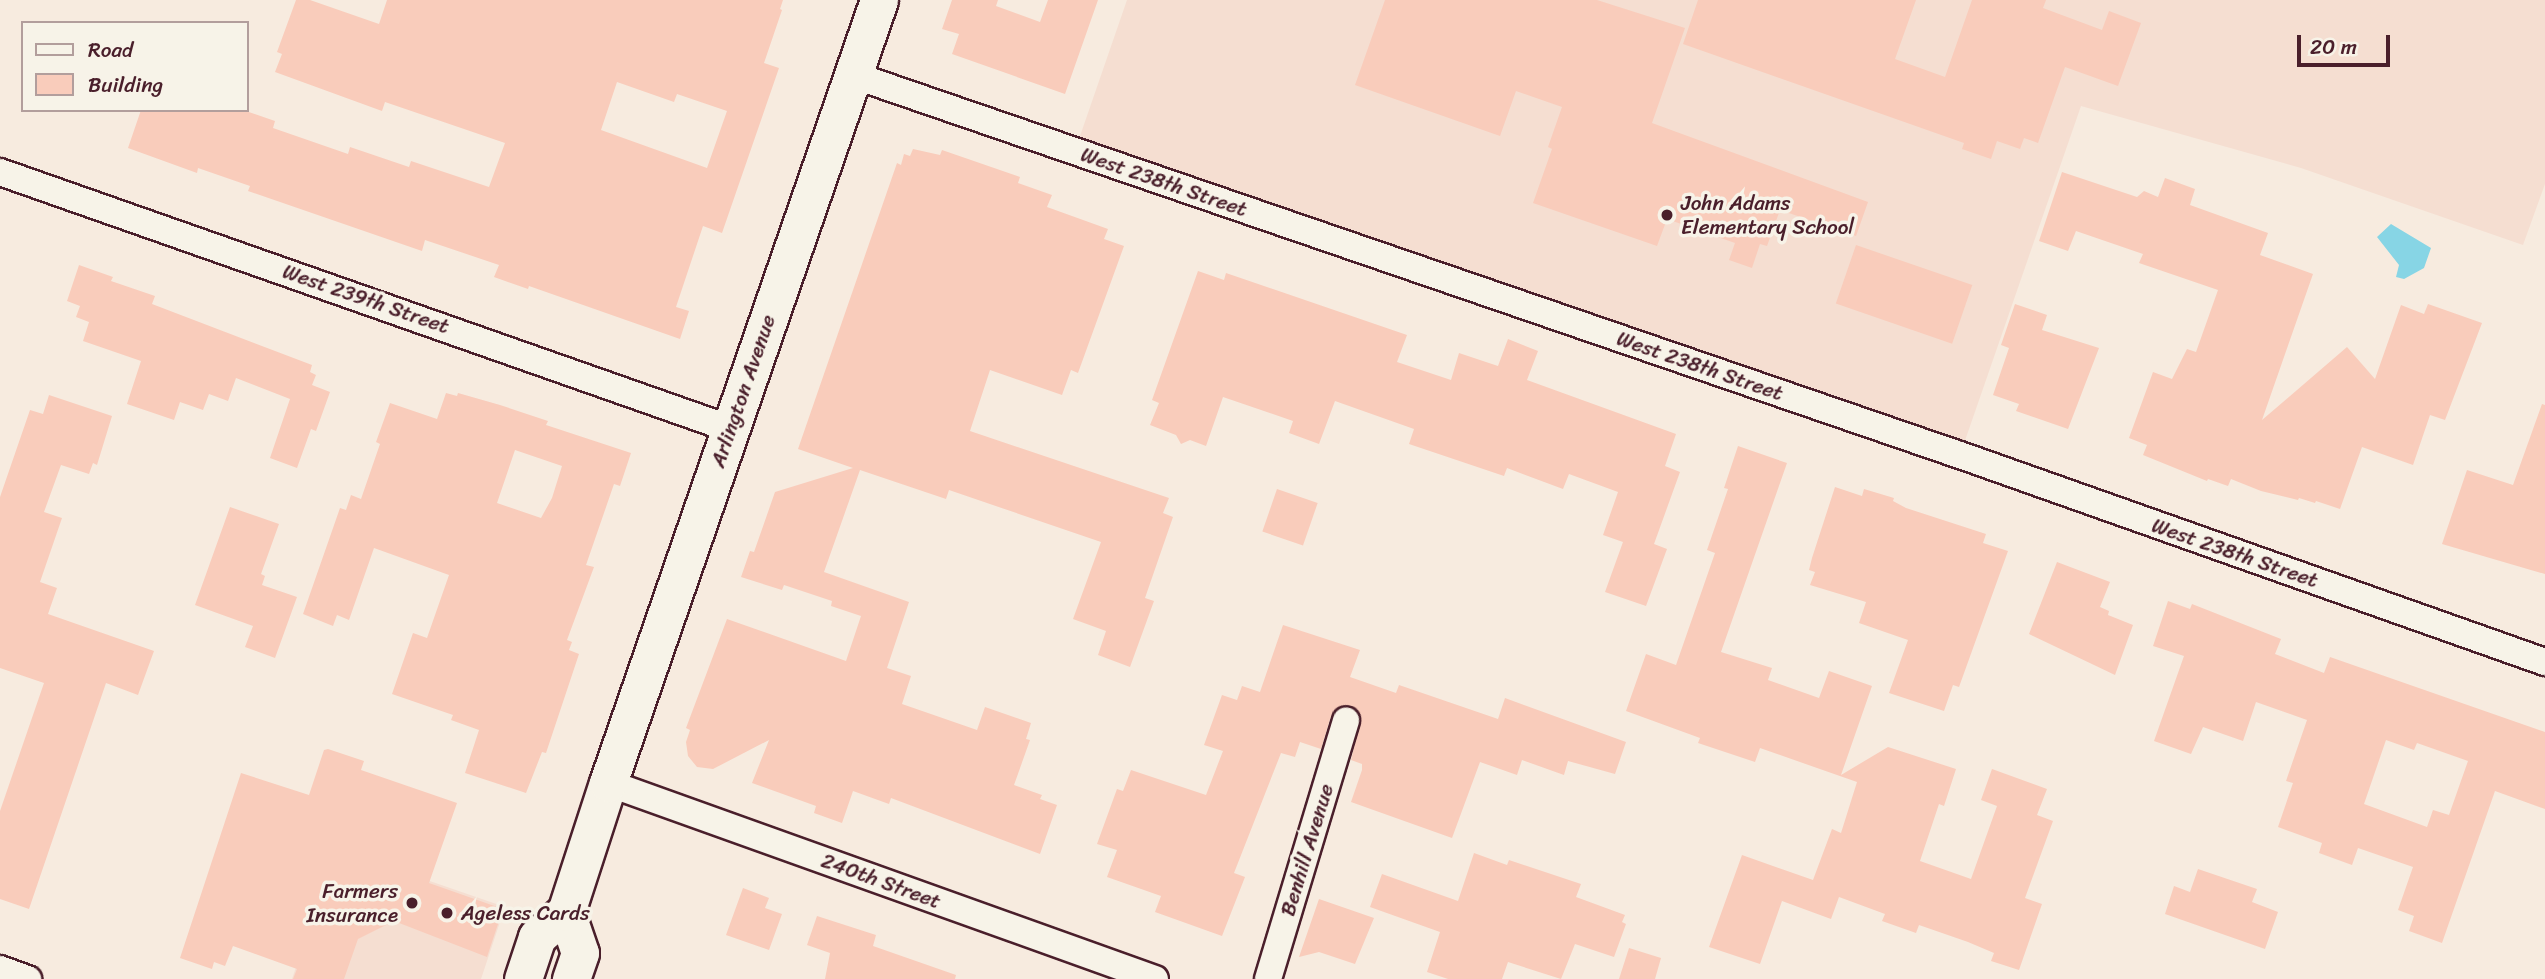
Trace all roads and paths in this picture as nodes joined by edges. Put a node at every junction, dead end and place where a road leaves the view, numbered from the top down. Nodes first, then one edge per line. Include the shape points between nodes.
1 (879, 0) edge
2 (853, 75) junction
3 (0, 172) edge
4 (731, 429) junction
5 (2545, 662) edge
6 (1346, 720) dead end
7 (608, 783) junction
8 (566, 912) junction
9 (0, 969) edge
10 (28, 979) edge
11 (523, 979) edge
12 (571, 979) edge
13 (1155, 979) edge
14 (1268, 979) edge

1 - 2 main road, Arlington Avenue
2 - 4 main road, Arlington Avenue
2 - 5 street, West 238th Street via 1960,455
3 - 4 street, West 239th Street
4 - 7 main road, Arlington Avenue
6 - 14 street, Benhill Avenue
7 - 8 main road, Arlington Avenue
7 - 13 street, 240th Street
8 - 11 main road via 537,937
8 - 12 main road via 580,953
9 - 10 street

